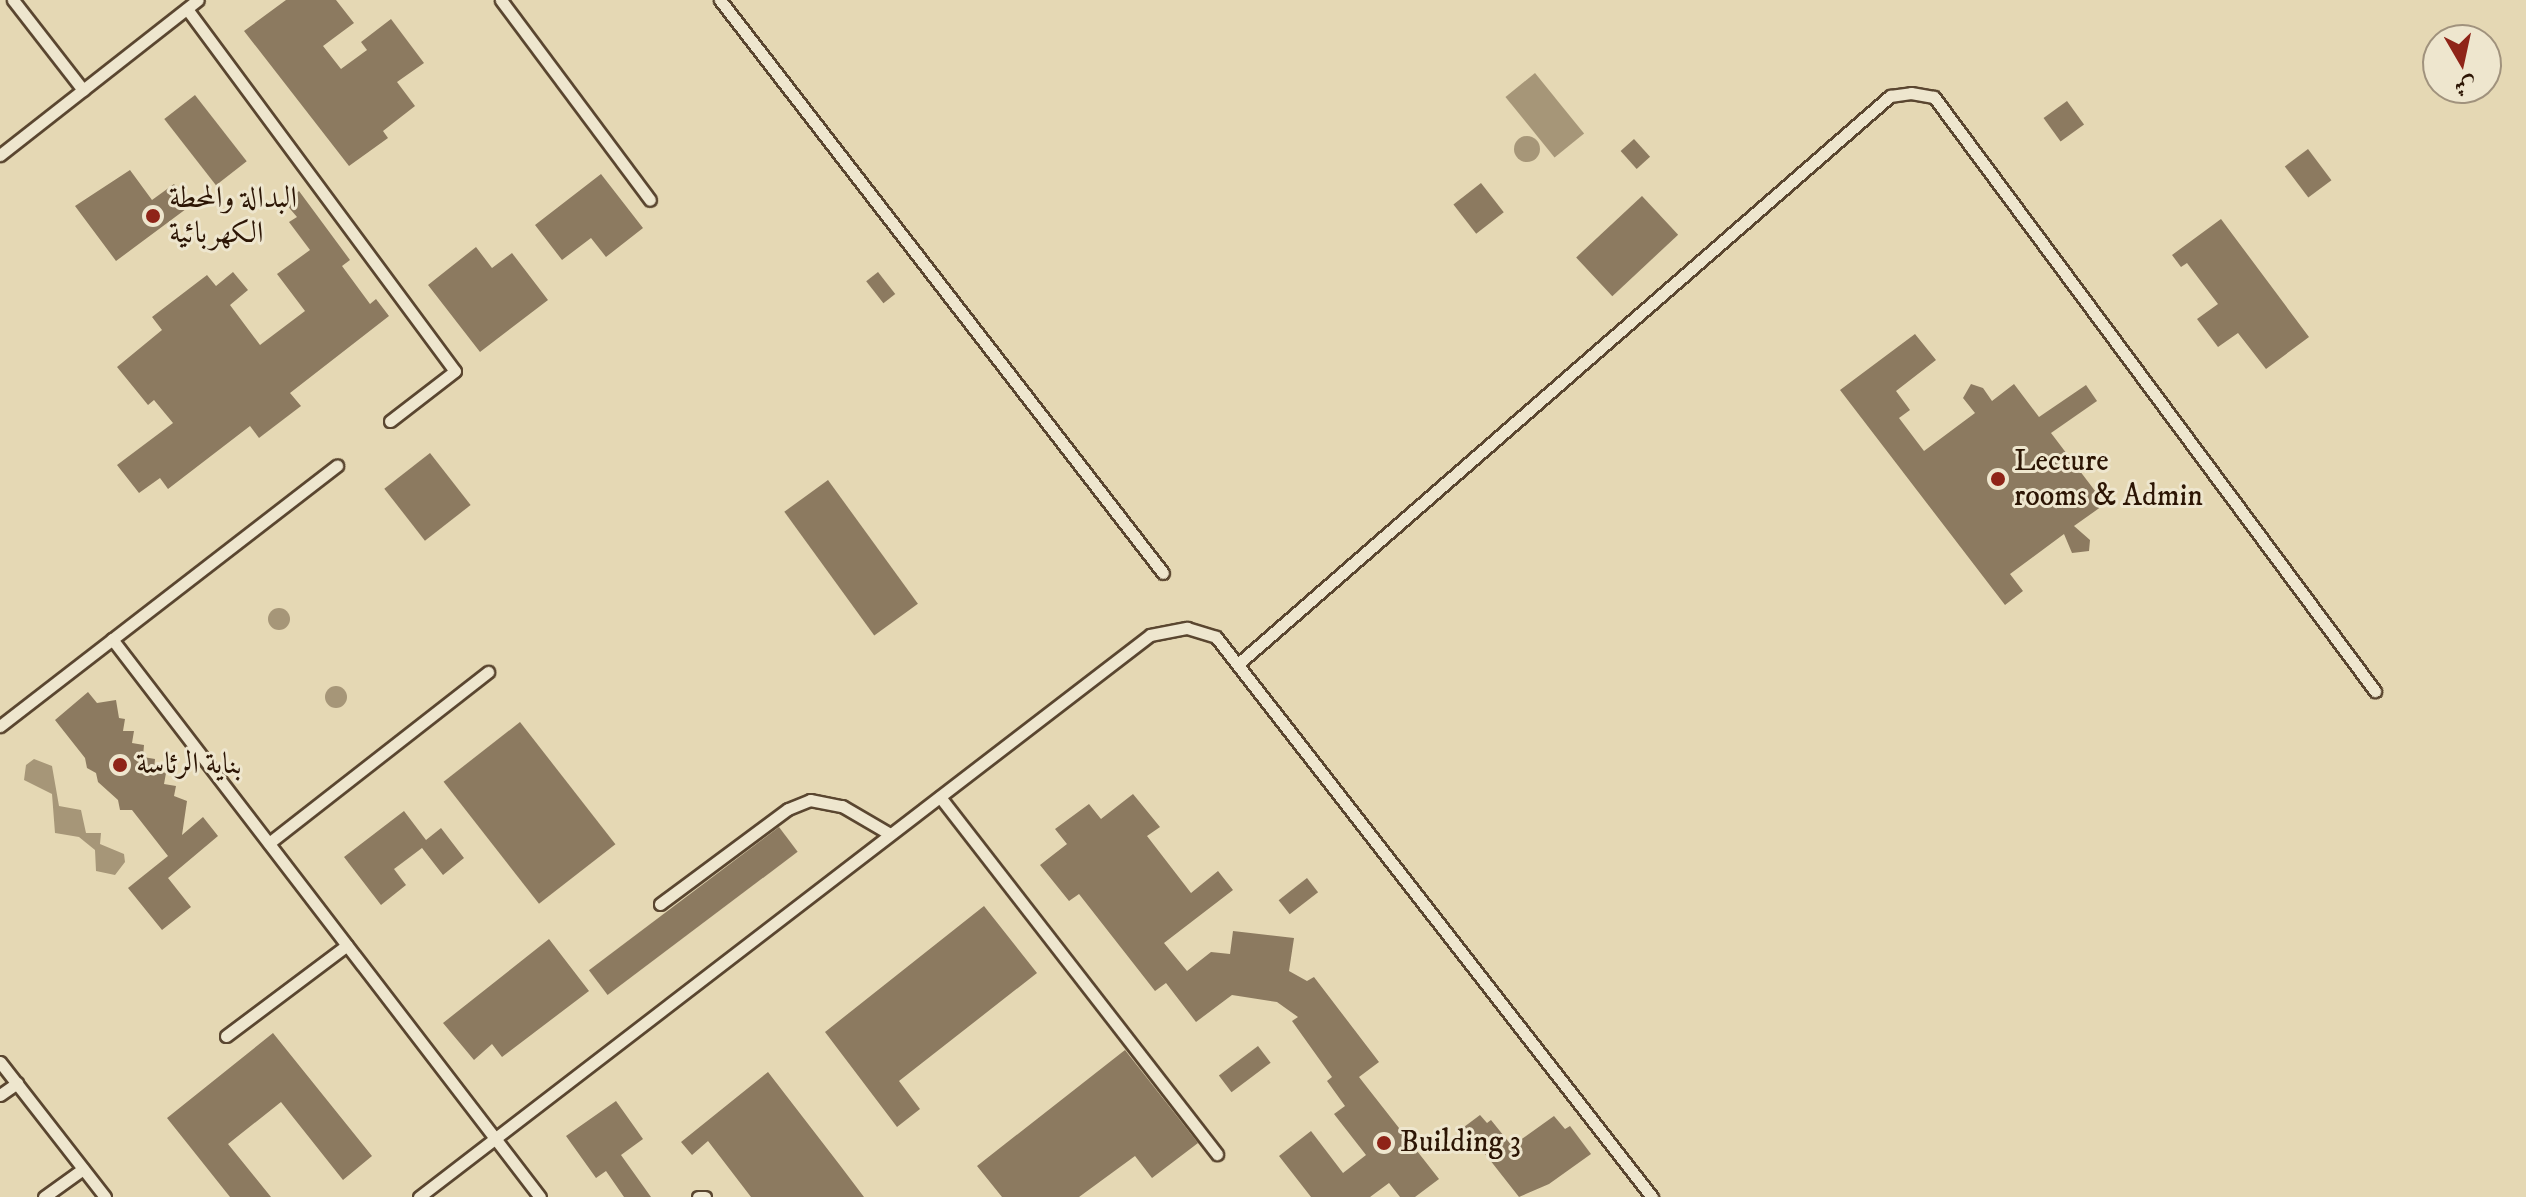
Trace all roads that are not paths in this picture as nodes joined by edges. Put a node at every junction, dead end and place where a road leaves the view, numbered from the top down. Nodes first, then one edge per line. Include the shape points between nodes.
1 (13, 0) edge
2 (198, 0) edge
3 (501, 0) edge
4 (720, 0) edge
5 (187, 9) junction
6 (83, 90) junction
7 (0, 155) edge
8 (650, 200) dead end
9 (390, 421) dead end
10 (337, 466) dead end
11 (1163, 573) dead end
12 (112, 639) junction
13 (1238, 664) junction
14 (488, 672) dead end
15 (2375, 691) dead end
16 (0, 726) edge
17 (940, 797) junction
18 (890, 834) junction
19 (269, 843) junction
20 (660, 904) dead end
21 (347, 945) junction
22 (226, 1036) dead end
23 (0, 1062) edge
24 (17, 1083) junction
25 (0, 1095) edge
26 (496, 1138) junction
27 (1217, 1154) dead end
28 (83, 1169) junction
29 (44, 1197) edge
30 (105, 1197) edge
31 (419, 1197) edge
32 (540, 1197) edge
33 (698, 1197) edge
34 (705, 1197) edge
35 (1652, 1197) edge

1 - 6 lane
2 - 5 lane
3 - 8 lane
4 - 11 lane
5 - 6 lane
5 - 9 lane via 455,371
6 - 7 lane
10 - 12 lane
12 - 16 lane
12 - 19 lane
13 - 15 lane via 1890,96 1911,93 1934,97
13 - 17 lane via 1204,629 1166,629 1150,635
13 - 35 lane
14 - 19 lane
17 - 18 lane
17 - 27 lane
18 - 20 lane via 842,806 810,800 788,809
18 - 26 lane
19 - 21 lane
21 - 22 lane
21 - 26 lane
23 - 24 lane
24 - 25 lane
24 - 28 lane
26 - 31 lane
26 - 32 lane
28 - 29 lane
28 - 30 lane
33 - 34 lane

